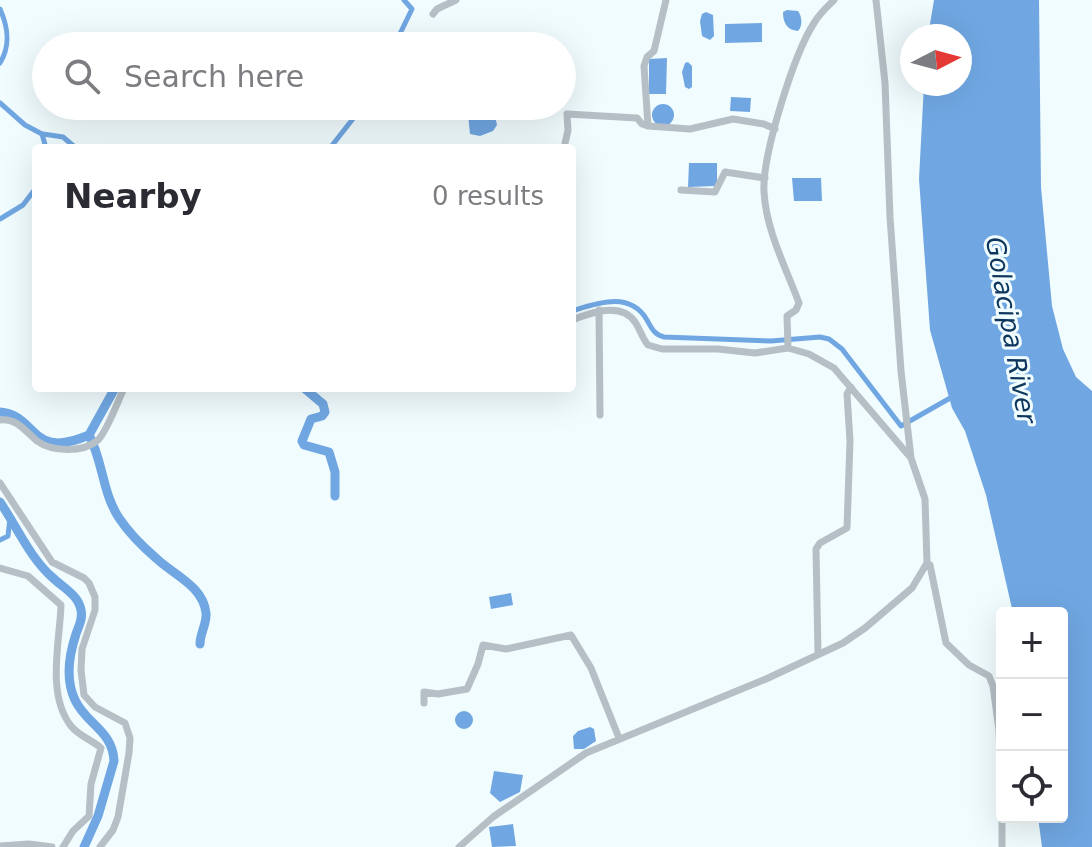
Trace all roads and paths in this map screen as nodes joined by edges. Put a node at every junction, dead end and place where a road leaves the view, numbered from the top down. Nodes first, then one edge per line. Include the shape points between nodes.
1 (456, 0) edge
2 (666, 0) edge
3 (834, 0) edge
4 (876, 0) edge
5 (433, 14) dead end
6 (576, 115) edge
7 (567, 120) edge
8 (648, 126) junction
9 (775, 129) junction
10 (565, 144) edge
11 (765, 178) junction
12 (681, 190) dead end
13 (599, 310) junction
14 (576, 319) edge
15 (788, 348) junction
16 (851, 387) junction
17 (122, 392) edge
18 (600, 415) dead end
19 (0, 420) edge
20 (911, 458) junction
21 (0, 483) edge
22 (927, 563) junction
23 (0, 568) edge
24 (818, 654) junction
25 (424, 703) dead end
26 (619, 738) junction
27 (1000, 751) edge
28 (1002, 823) edge
29 (0, 846) edge
30 (52, 847) edge
31 (63, 847) edge
32 (100, 847) edge
33 (459, 847) edge
34 (1002, 847) edge

1 - 5 street
2 - 8 street via 654,51 644,66
3 - 9 street via 813,24
4 - 20 street
6 - 8 street via 637,118
7 - 10 street
8 - 9 street via 690,129 733,119
9 - 11 street
11 - 12 street via 725,172 715,192
11 - 15 street via 775,238 799,303 787,316
13 - 14 street
13 - 15 street via 630,317 648,345 662,349 755,353
13 - 18 street
15 - 16 street via 834,368
16 - 20 street
16 - 24 street via 847,528 816,549
17 - 19 street via 99,439 87,446 49,448 13,420
20 - 22 street via 925,499
21 - 32 street via 45,554 84,578 95,597 82,649 84,695 125,723 130,738 118,817
22 - 24 street via 912,588 865,628
22 - 27 street via 946,643 989,676 993,686
23 - 31 street via 28,576 60,602 55,656 62,709 75,730 101,748 89,816
24 - 26 street
25 - 26 street via 424,692 467,689 483,645 506,649 571,635 591,668
26 - 33 street via 569,763
28 - 34 street
29 - 30 street

